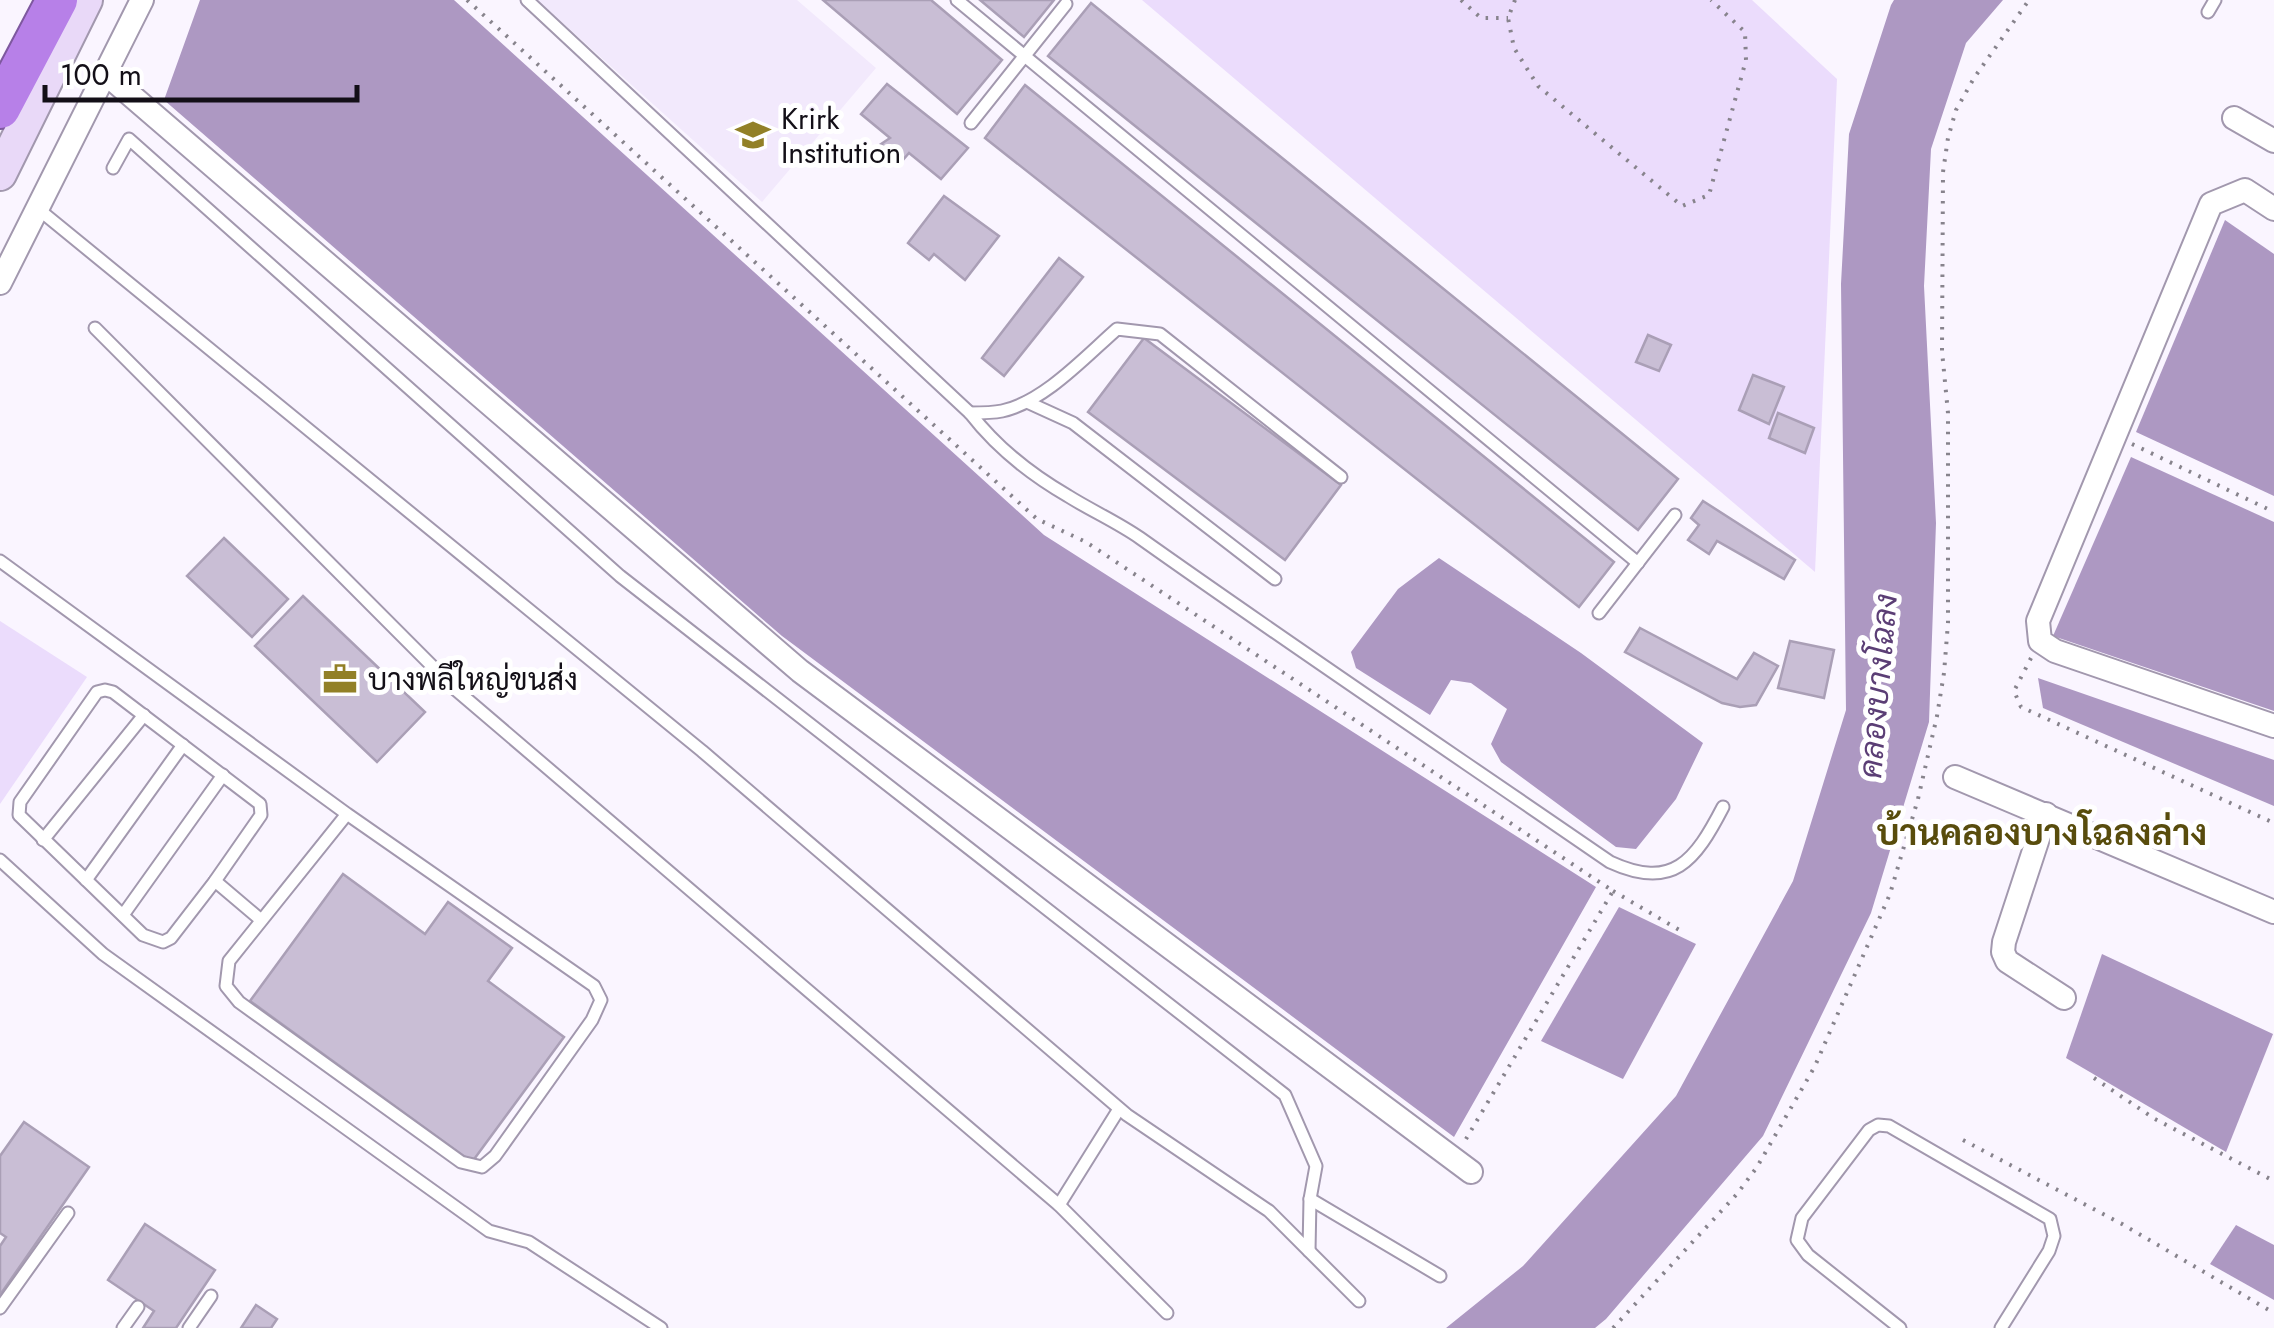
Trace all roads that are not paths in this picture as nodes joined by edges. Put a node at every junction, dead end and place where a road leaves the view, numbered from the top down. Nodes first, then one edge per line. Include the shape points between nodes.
1 (54, 0) edge
2 (86, 0) edge
3 (142, 0) edge
4 (527, 0) edge
5 (957, 0) edge
6 (2215, 0) edge
7 (1066, 4) dead end
8 (2208, 12) dead end
9 (1024, 57) junction
10 (106, 73) junction
11 (0, 108) edge
12 (2234, 118) dead end
13 (971, 123) dead end
14 (2274, 141) edge
15 (114, 168) dead end
16 (0, 174) edge
17 (37, 208) junction
18 (2274, 209) edge
19 (0, 283) edge
20 (94, 328) dead end
21 (1026, 402) junction
22 (970, 413) junction
23 (1341, 477) dead end
24 (1674, 515) dead end
25 (0, 561) edge
26 (1638, 563) junction
27 (1275, 579) dead end
28 (1600, 613) dead end
29 (144, 715) junction
30 (2274, 726) edge
31 (183, 745) junction
32 (223, 776) junction
33 (1956, 777) dead end
34 (1723, 808) dead end
35 (347, 814) junction
36 (2046, 814) junction
37 (43, 840) junction
38 (0, 860) edge
39 (86, 880) junction
40 (215, 881) junction
41 (2274, 912) edge
42 (122, 915) junction
43 (261, 920) junction
44 (2064, 998) dead end
45 (1119, 1109) junction
46 (1471, 1172) dead end
47 (1310, 1199) junction
48 (1059, 1205) junction
49 (68, 1214) dead end
50 (1309, 1251) junction
51 (1440, 1276) dead end
52 (211, 1296) dead end
53 (1360, 1301) dead end
54 (138, 1307) dead end
55 (0, 1308) edge
56 (1168, 1313) dead end
57 (122, 1328) edge
58 (189, 1328) edge
59 (660, 1328) edge
60 (1900, 1328) edge
61 (2001, 1328) edge

1 - 11 highway
2 - 16 main road
3 - 10 street
4 - 22 lane
5 - 9 lane
6 - 8 lane
7 - 9 lane
9 - 13 lane
9 - 26 lane
10 - 17 street
10 - 46 street via 800,670
12 - 14 street
15 - 47 lane via 128,140 620,576 1284,1095 1316,1166
17 - 19 street
17 - 45 lane via 702,751
18 - 30 street via 2245,190 2211,204 2038,622 2040,641 2055,652
20 - 48 lane via 454,689
21 - 22 lane
21 - 23 lane via 1118,329 1160,334
21 - 27 lane via 1074,423
22 - 34 lane via 1017,462 1114,520 1610,862 1644,874 1676,868 1692,858
24 - 26 lane
25 - 35 lane
26 - 28 lane
29 - 31 lane
29 - 37 lane
29 - 37 lane via 114,692 97,692 20,802 19,816
31 - 32 lane
31 - 39 lane
32 - 40 lane via 262,809
32 - 42 lane
33 - 36 street
35 - 43 lane
35 - 43 lane via 594,986 601,1000 495,1156 482,1167 461,1162 239,1002 226,986 228,961
36 - 41 street
36 - 44 street via 2003,952
37 - 39 lane
38 - 59 lane via 104,954 472,1220 529,1242
39 - 42 lane
40 - 42 lane via 163,942
40 - 43 lane
45 - 48 lane
45 - 50 lane via 1269,1212
47 - 50 lane
47 - 51 lane
48 - 56 lane
49 - 55 lane
50 - 53 lane
52 - 58 lane
54 - 57 lane
60 - 61 lane via 1797,1240 1802,1218 1878,1124 2050,1219 2049,1250

